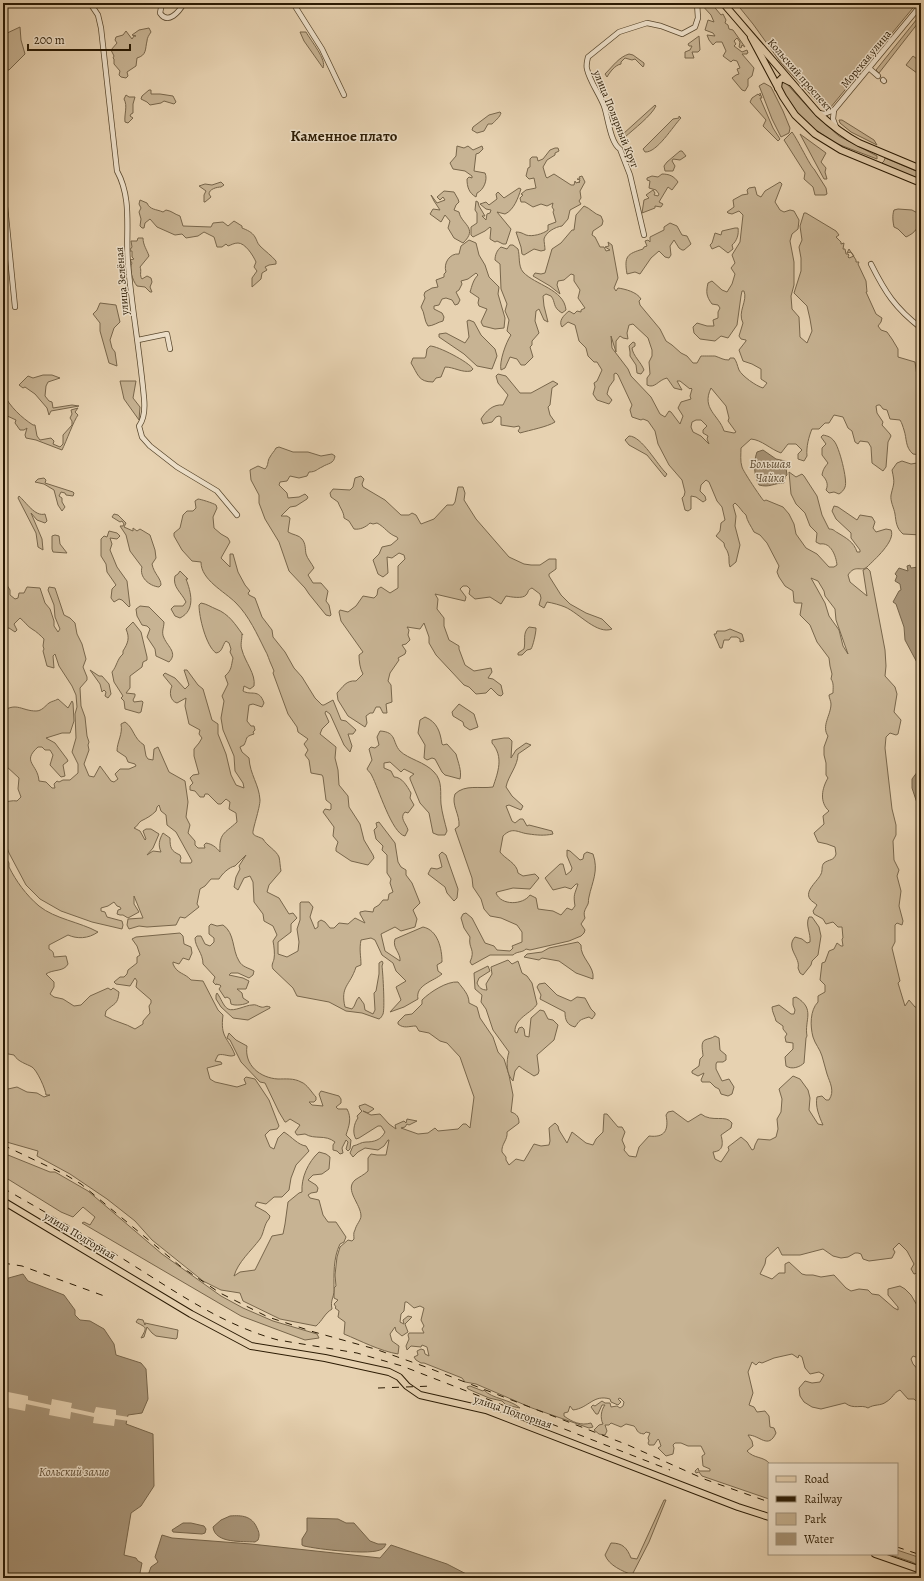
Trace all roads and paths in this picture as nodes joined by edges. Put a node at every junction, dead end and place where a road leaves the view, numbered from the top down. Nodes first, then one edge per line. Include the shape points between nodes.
1 (90, 3) edge
2 (162, 3) edge
3 (184, 3) edge
4 (293, 3) edge
5 (697, 3) edge
6 (723, 3) edge
7 (920, 8) edge
8 (750, 36) junction
9 (870, 69) junction
10 (878, 76) dead end
11 (794, 86) junction
12 (778, 89) junction
13 (344, 95) dead end
14 (834, 110) junction
15 (818, 113) junction
16 (837, 129) junction
17 (879, 152) junction
18 (872, 163) junction
19 (921, 169) edge
20 (921, 183) edge
21 (3, 186) edge
22 (644, 235) dead end
23 (871, 264) dead end
24 (15, 307) dead end
25 (921, 328) edge
26 (138, 340) junction
27 (170, 349) dead end
28 (238, 514) dead end
29 (3, 1201) edge
30 (768, 1517) edge
31 (878, 1555) edge
32 (921, 1570) edge

1 - 26 street, улица Зелёная via 98,15 101,28 117,171 123,183 127,205 128,263
2 - 3 street via 160,13 162,17 167,18 174,16
4 - 13 street via 322,49
5 - 22 street, улица Полярный Круг via 698,18 695,27 682,34 647,23 612,36 588,57 586,68 630,175
6 - 8 main road, Кольский проспект
7 - 9 street, Морская улица
8 - 11 main road, Кольский проспект via 758,42
8 - 12 main road, Кольский проспект
9 - 10 street
9 - 14 street, Морская улица
11 - 12 main road via 782,78 778,83
11 - 15 main road, Кольский проспект
12 - 18 main road, Кольский проспект via 796,115 815,134 840,150
14 - 15 street via 824,114
14 - 16 street via 833,119
15 - 16 main road, Кольский проспект
16 - 17 main road, Кольский проспект
17 - 18 main road via 880,160
17 - 19 main road, Кольский проспект
18 - 20 main road, Кольский проспект
21 - 24 street
23 - 25 street via 894,304
26 - 27 street via 167,334
26 - 28 street, улица Зелёная via 145,408 139,426 142,436 150,446 177,467 217,491
29 - 30 main road, улица Подгорная via 146,1288 251,1346 389,1372 420,1395 486,1410
31 - 32 main road

